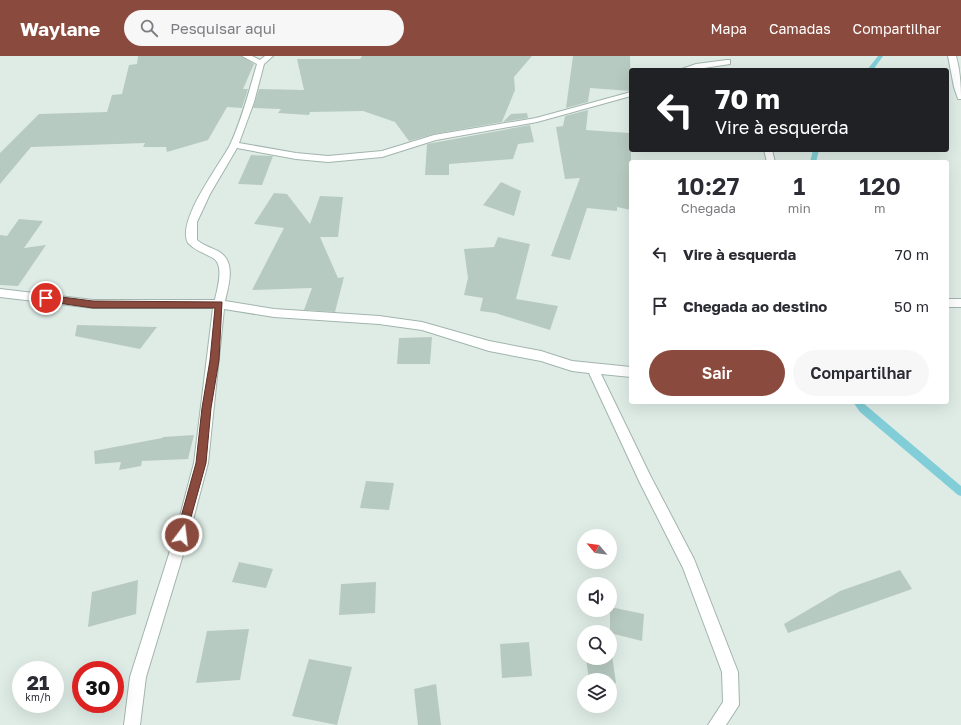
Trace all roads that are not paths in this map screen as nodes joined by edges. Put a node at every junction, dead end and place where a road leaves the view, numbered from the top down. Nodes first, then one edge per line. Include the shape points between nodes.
1 (246, 56) edge
2 (269, 56) edge
3 (952, 56) edge
4 (725, 59) edge
5 (261, 63) junction
6 (690, 68) edge
7 (730, 68) edge
8 (958, 77) edge
9 (629, 95) edge
10 (961, 97) edge
11 (234, 145) junction
12 (0, 293) edge
13 (949, 303) edge
14 (961, 303) edge
15 (220, 304) junction
16 (593, 369) junction
17 (629, 372) edge
18 (132, 725) edge
19 (716, 725) edge

1 - 5 street
2 - 5 street
3 - 8 street
4 - 6 street
4 - 7 street
5 - 11 street
8 - 10 street via 957,88
9 - 11 street via 537,120 434,138 382,154 321,158
11 - 15 street via 192,222 192,242 218,256 224,264
12 - 15 street via 93,304
13 - 14 street
15 - 16 street via 274,313 400,322 489,346
15 - 18 street via 201,463 182,535 138,677
16 - 17 street
16 - 19 street via 645,480 689,564 730,672 731,705

